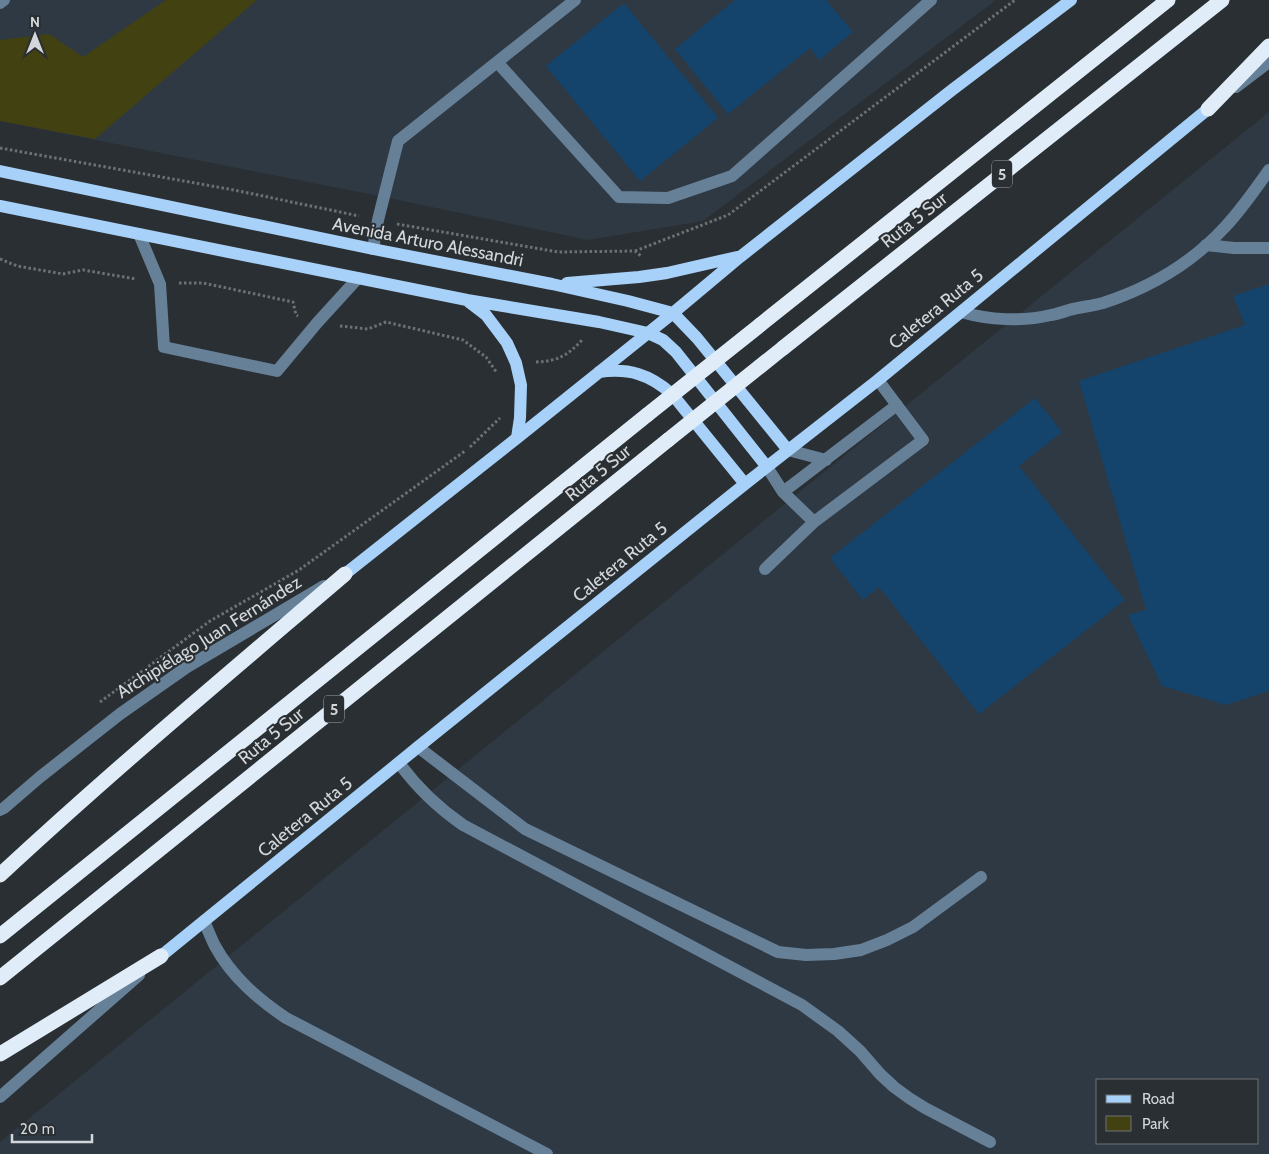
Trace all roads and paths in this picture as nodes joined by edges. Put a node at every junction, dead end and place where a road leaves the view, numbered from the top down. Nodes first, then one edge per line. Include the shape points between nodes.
1 (4, 0) edge
2 (575, 0) edge
3 (1015, 0) edge
4 (1071, 0) edge
5 (1168, 0) edge
6 (1222, 0) edge
7 (924, 2) edge
8 (0, 3) edge
9 (1269, 46) edge
10 (497, 62) junction
11 (1269, 62) edge
12 (1208, 109) junction
13 (0, 148) edge
14 (1269, 170) edge
15 (0, 171) edge
16 (0, 206) edge
17 (378, 220) junction
18 (139, 234) junction
19 (1206, 245) junction
20 (1269, 248) edge
21 (373, 249) junction
22 (635, 251) junction
23 (740, 257) junction
24 (0, 259) edge
25 (667, 273) junction
26 (358, 278) junction
27 (160, 284) junction
28 (552, 284) junction
29 (467, 300) junction
30 (960, 312) junction
31 (673, 313) junction
32 (317, 323) junction
33 (648, 333) junction
34 (599, 372) junction
35 (500, 379) dead end
36 (878, 380) junction
37 (897, 405) junction
38 (503, 415) dead end
39 (517, 438) junction
40 (788, 450) junction
41 (826, 460) junction
42 (767, 467) junction
43 (746, 484) junction
44 (783, 492) junction
45 (814, 522) junction
46 (765, 569) dead end
47 (345, 574) junction
48 (96, 705) dead end
49 (418, 747) junction
50 (398, 763) junction
51 (0, 810) edge
52 (0, 875) edge
53 (981, 877) dead end
54 (204, 921) junction
55 (0, 936) edge
56 (161, 956) junction
57 (0, 978) edge
58 (0, 1054) edge
59 (0, 1098) edge
60 (990, 1142) dead end
61 (548, 1154) edge

1 - 8 street
2 - 10 street
3 - 22 path via 728,215
4 - 23 main road
5 - 55 highway, Ruta 5 Sur / 5, bridge
6 - 57 highway, Ruta 5 Sur / 5, bridge via 668,440
7 - 10 street via 732,176 668,198 619,198
9 - 12 highway
10 - 17 street via 398,141
11 - 12 street, Caletera Ruta 5
12 - 30 main road, Caletera Ruta 5
13 - 17 path via 234,190
14 - 19 street via 1240,209
15 - 21 main road, Avenida Arturo Alessandri
16 - 18 main road
17 - 21 street
17 - 22 path via 558,252
18 - 26 main road
18 - 27 street
19 - 20 street
19 - 30 street via 1188,261 1160,278 1101,303 1032,318 976,317
21 - 28 main road, Avenida Arturo Alessandri
22 - 25 path
23 - 25 main road
23 - 31 main road
24 - 27 path via 17,266 63,274 82,270
25 - 28 main road
26 - 29 main road
26 - 32 street
27 - 32 path via 204,283 293,302 296,315
27 - 32 street via 164,347 276,371
28 - 31 main road, Avenida Arturo Alessandri
29 - 33 main road
29 - 39 main road via 486,315 507,343 516,362 521,385
30 - 36 main road, Caletera Ruta 5
31 - 33 main road
31 - 40 main road
32 - 35 path via 368,329 386,322 463,340 486,357
33 - 34 main road
33 - 42 main road via 663,340 676,352
34 - 39 main road
34 - 43 main road via 634,372 661,385
36 - 37 street
36 - 40 main road, Caletera Ruta 5
37 - 41 street
37 - 45 street via 923,440
38 - 48 path via 471,447 299,570 210,621
39 - 47 main road
40 - 41 street
40 - 42 main road, Caletera Ruta 5
41 - 44 street
42 - 43 main road, Caletera Ruta 5
42 - 44 street
43 - 49 main road, Caletera Ruta 5
44 - 45 street
45 - 46 street
47 - 51 street, Archipiélago Juan Fernández via 179,672 112,720
47 - 52 highway via 186,709
49 - 50 main road, Caletera Ruta 5
49 - 53 street via 525,829 778,952 806,955 861,950 912,928
50 - 54 main road, Caletera Ruta 5
50 - 60 street via 426,796 463,825 802,1005 838,1031 909,1098
54 - 56 main road, Caletera Ruta 5
54 - 61 street via 231,969 249,990 280,1014
56 - 58 highway
56 - 59 street, Caletera Ruta 5

